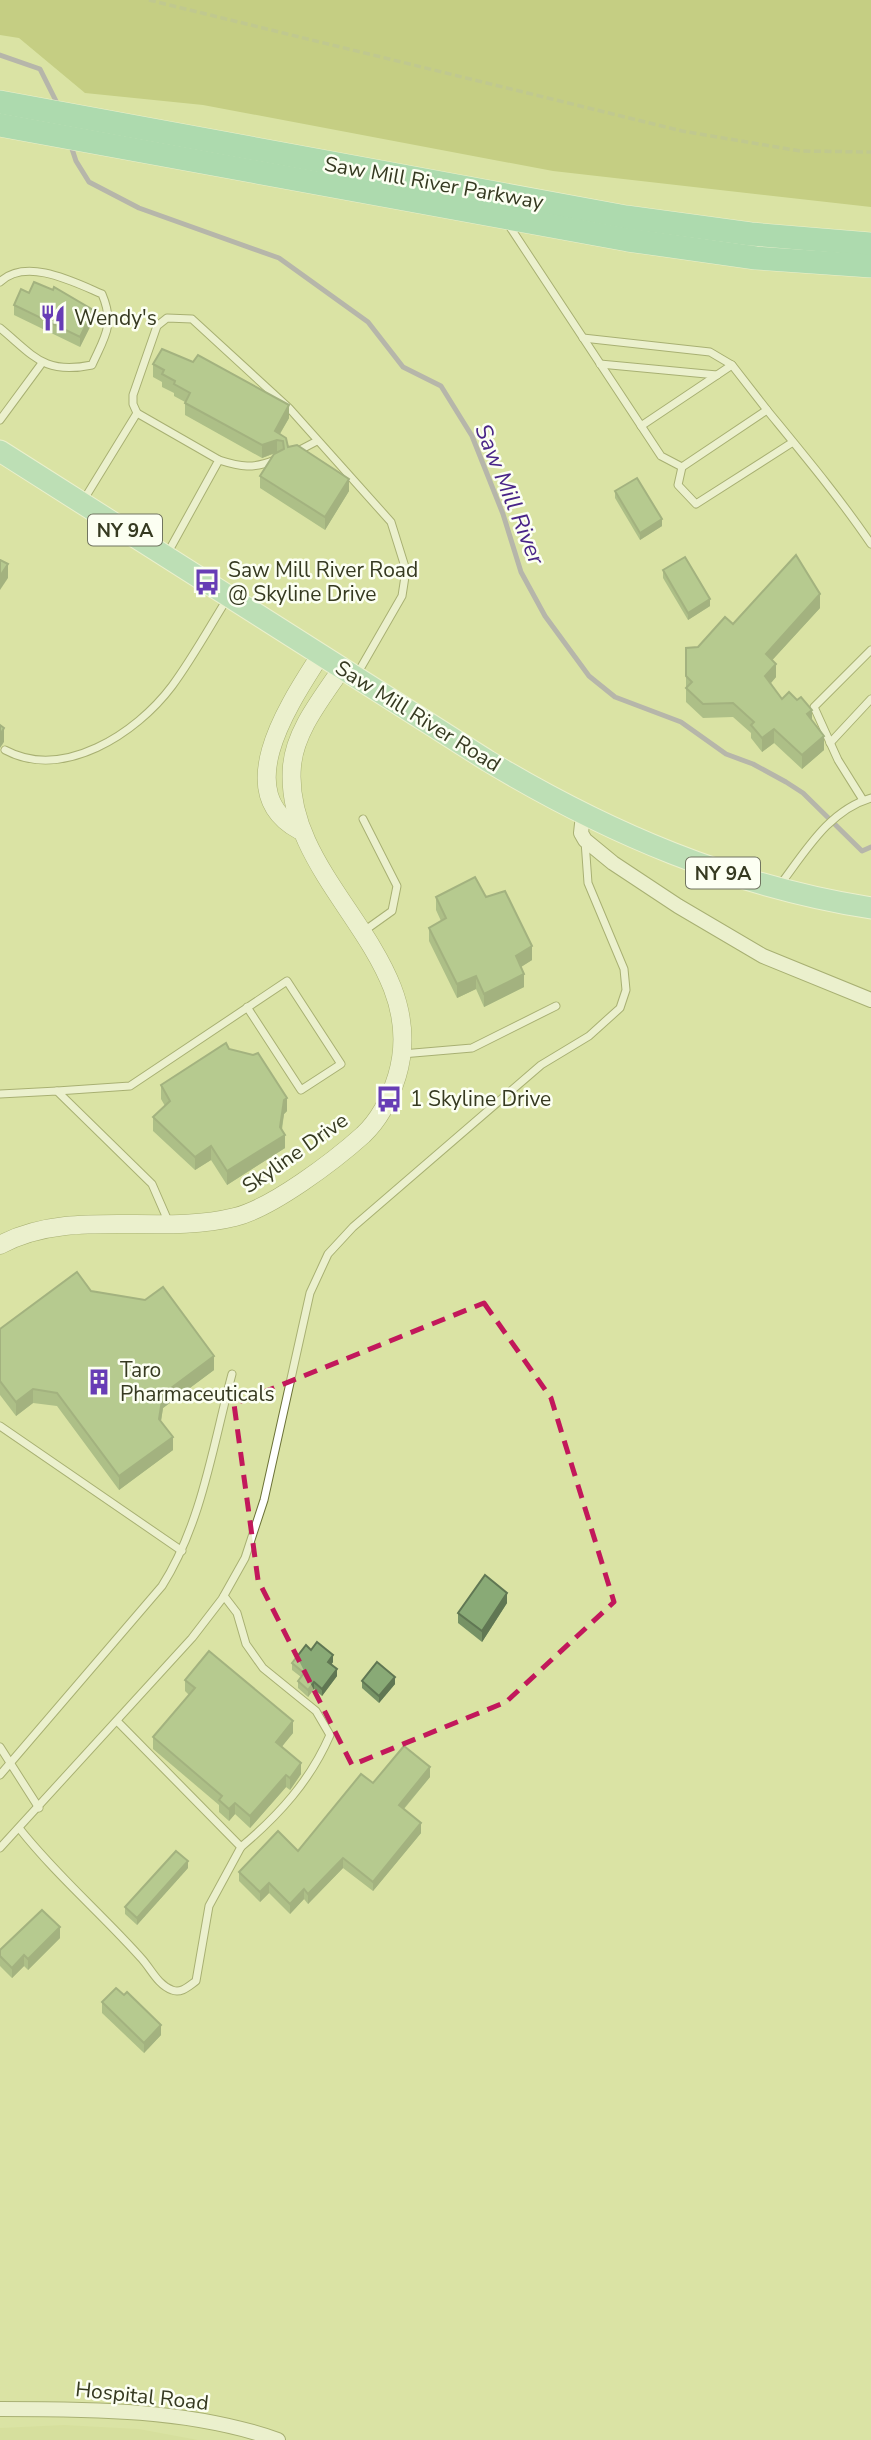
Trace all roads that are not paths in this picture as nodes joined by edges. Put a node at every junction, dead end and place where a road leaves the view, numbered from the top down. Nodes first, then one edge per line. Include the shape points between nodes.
1 (0, 102) edge
2 (0, 125) edge
3 (503, 218) junction
4 (871, 244) edge
5 (871, 266) edge
6 (0, 282) edge
7 (0, 328) edge
8 (583, 338) junction
9 (43, 363) junction
10 (600, 364) junction
11 (732, 365) junction
12 (718, 374) junction
13 (767, 410) junction
14 (137, 413) junction
15 (0, 419) edge
16 (641, 426) junction
17 (317, 441) junction
18 (793, 442) junction
19 (0, 451) edge
20 (292, 454) edge
21 (279, 458) edge
22 (219, 460) junction
23 (682, 467) junction
24 (82, 503) junction
25 (871, 544) edge
26 (166, 556) junction
27 (229, 596) junction
28 (871, 650) edge
29 (321, 654) junction
30 (349, 672) junction
31 (871, 699) edge
32 (830, 743) junction
33 (5, 750) dead end
34 (867, 799) edge
35 (583, 815) junction
36 (363, 819) dead end
37 (299, 830) junction
38 (585, 840) junction
39 (777, 889) junction
40 (871, 908) edge
41 (362, 933) junction
42 (871, 1000) edge
43 (556, 1006) dead end
44 (247, 1007) junction
45 (402, 1054) junction
46 (57, 1091) junction
47 (0, 1094) edge
48 (169, 1223) junction
49 (0, 1245) edge
50 (232, 1374) dead end
51 (0, 1426) edge
52 (182, 1551) junction
53 (224, 1596) junction
54 (117, 1721) junction
55 (0, 1747) edge
56 (11, 1764) junction
57 (0, 1775) edge
58 (39, 1808) junction
59 (19, 1828) junction
60 (241, 1847) junction
61 (0, 1848) edge
62 (0, 2409) edge
63 (278, 2440) edge

1 - 4 highway, Saw Mill River Parkway via 626,217
2 - 3 highway, Saw Mill River Parkway
3 - 5 highway, Saw Mill River Parkway via 692,250
3 - 8 lane
6 - 9 lane via 12,274 47,273 102,294 109,327 92,365 66,370
7 - 9 lane
8 - 10 lane
8 - 11 lane via 710,352
9 - 15 lane
10 - 12 lane
10 - 16 lane
11 - 12 lane
11 - 13 lane
12 - 16 lane
13 - 18 lane
13 - 23 lane
14 - 17 lane via 133,395 157,326 167,318 180,317 192,319 220,343
14 - 22 lane
14 - 24 lane
16 - 23 lane via 662,456
17 - 20 lane
17 - 30 lane via 391,522 406,570 395,613
18 - 23 lane via 696,504 678,485
18 - 25 lane
19 - 24 main road, Saw Mill River Road / NY 9A
21 - 22 lane via 244,468
22 - 26 lane
24 - 26 main road, Saw Mill River Road / NY 9A
26 - 27 main road, Saw Mill River Road / NY 9A
27 - 29 main road, Saw Mill River Road / NY 9A
27 - 33 lane via 173,685 98,747 56,761 35,761
28 - 32 lane via 814,707
29 - 30 main road, Saw Mill River Road / NY 9A
29 - 37 street, Skyline Drive via 279,722 269,763 276,810
30 - 35 main road, Saw Mill River Road / NY 9A via 496,766
30 - 37 street, Skyline Drive via 302,732 294,753 291,775
31 - 32 lane
32 - 34 lane
34 - 39 lane via 845,810 820,832
35 - 38 street
35 - 39 main road, Saw Mill River Road / NY 9A via 683,859
36 - 41 lane via 397,886 392,911
37 - 41 street, Skyline Drive
38 - 42 street via 721,933 763,956
38 - 53 lane via 589,883 624,969 626,990 620,1008 589,1036 541,1065 353,1227 328,1254 310,1293 264,1500 245,1558
39 - 40 main road, Saw Mill River Road / NY 9A
41 - 45 street, Skyline Drive via 399,1006
43 - 45 lane via 472,1048
44 - 44 lane via 287,981 341,1064 301,1090
44 - 46 lane via 130,1086
45 - 48 street, Skyline Drive via 382,1113 336,1156 245,1214
46 - 47 lane
46 - 48 lane via 152,1184
48 - 49 street, Skyline Drive via 68,1227 26,1234
50 - 52 lane
51 - 52 lane
52 - 56 lane via 162,1586
53 - 54 lane
53 - 60 lane via 237,1613 246,1644 263,1668 316,1711 331,1735 316,1767 273,1820
54 - 58 lane
54 - 60 lane
55 - 56 lane
56 - 57 lane
56 - 58 lane
58 - 59 lane
59 - 60 lane via 51,1869 98,1910 155,1978 172,1990 183,1990 196,1981 209,1906
59 - 61 lane
62 - 63 street, Hospital Road via 82,2409 171,2417

